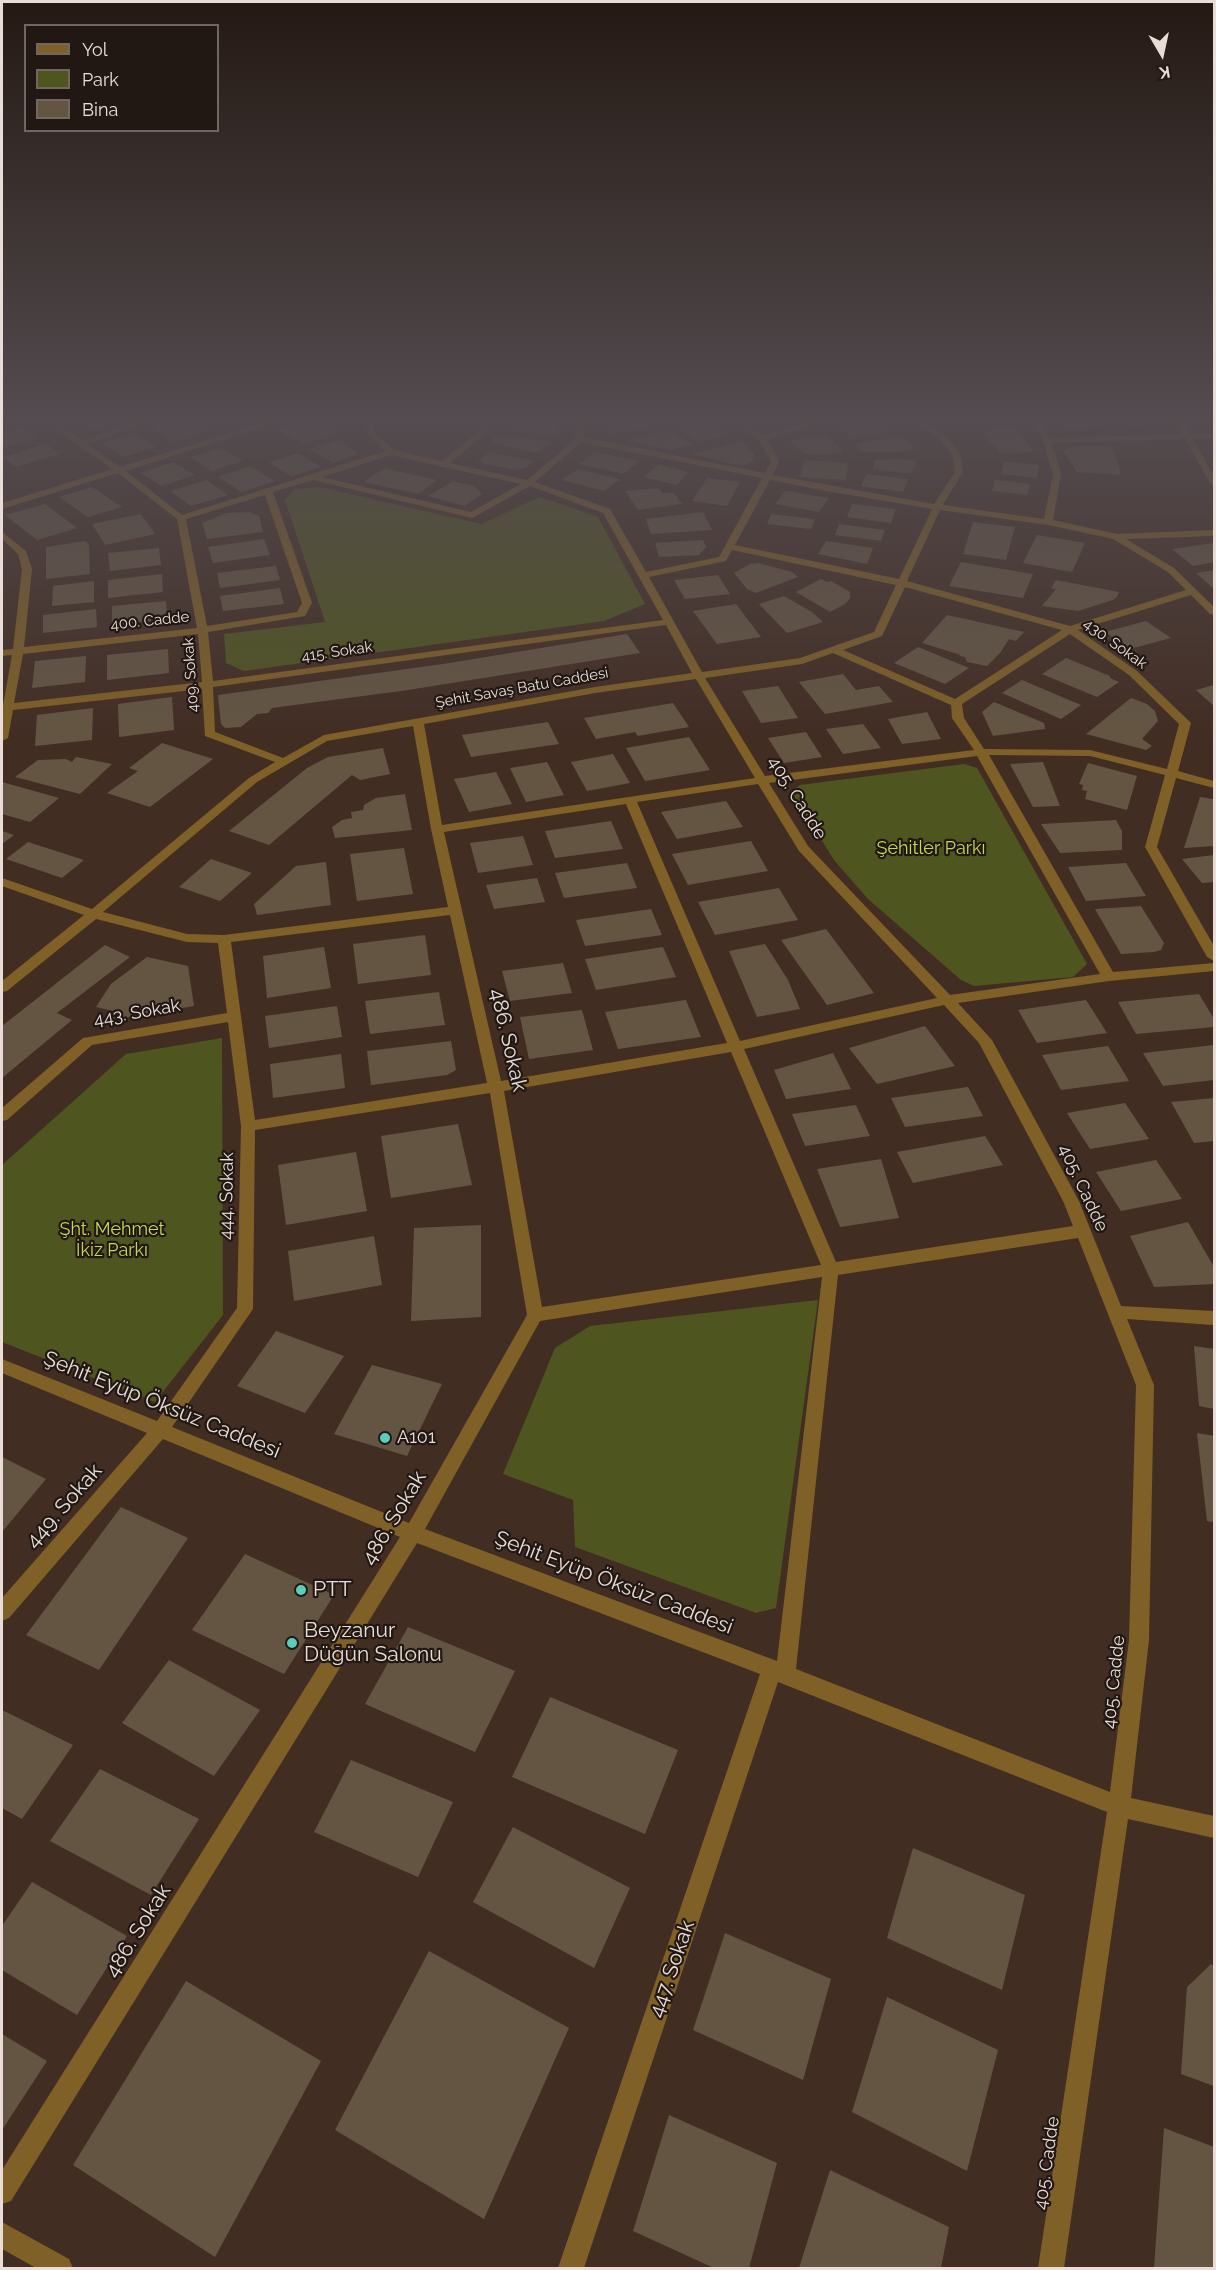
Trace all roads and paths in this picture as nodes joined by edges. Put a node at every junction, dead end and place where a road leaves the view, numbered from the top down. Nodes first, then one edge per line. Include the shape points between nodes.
1 (183, 528) edge
2 (281, 528) edge
3 (616, 528) edge
4 (741, 528) edge
5 (927, 528) edge
6 (1075, 528) edge
7 (1215, 533) edge
8 (2, 535) edge
9 (1117, 537) junction
10 (730, 547) junction
11 (642, 576) junction
12 (902, 583) junction
13 (1192, 591) junction
14 (1215, 612) edge
15 (668, 622) junction
16 (1070, 629) junction
17 (203, 630) junction
18 (834, 650) junction
19 (18, 651) junction
20 (2, 653) edge
21 (699, 676) junction
22 (207, 685) junction
23 (956, 703) junction
24 (8, 707) junction
25 (418, 722) junction
26 (2, 738) edge
27 (981, 752) junction
28 (284, 762) junction
29 (1172, 775) junction
30 (762, 780) junction
31 (1215, 784) edge
32 (630, 800) junction
33 (437, 829) junction
34 (2, 882) edge
35 (456, 910) junction
36 (94, 914) junction
37 (224, 939) junction
38 (1215, 957) edge
39 (1215, 967) edge
40 (1109, 977) junction
41 (2, 988) edge
42 (947, 1000) junction
43 (234, 1016) junction
44 (737, 1046) junction
45 (496, 1088) junction
46 (2, 1116) edge
47 (248, 1126) junction
48 (1083, 1231) junction
49 (831, 1269) junction
50 (1115, 1312) junction
51 (535, 1315) junction
52 (1215, 1318) edge
53 (2, 1366) edge
54 (160, 1429) junction
55 (413, 1533) junction
56 (2, 1612) edge
57 (779, 1672) junction
58 (1119, 1806) junction
59 (1215, 1827) edge
60 (2, 2192) edge
61 (2, 2235) edge
62 (60, 2268) edge
63 (571, 2268) edge
64 (1051, 2268) edge

1 - 17 street, 409. Sokak
2 - 17 street, 400. Cadde via 307,603 302,614
3 - 11 street, 405. Cadde
4 - 10 street
5 - 12 street, Şehit Savaş Batu Caddesi
6 - 9 street
7 - 9 street
8 - 19 street via 23,553 27,569
9 - 13 street via 1171,570
10 - 11 street via 723,559
10 - 12 street, 430. Sokak
11 - 15 street, 405. Cadde
12 - 16 street, 430. Sokak
12 - 18 street, Şehit Savaş Batu Caddesi via 878,634
13 - 14 street
13 - 16 street
15 - 21 street, 405. Cadde
15 - 22 street, 415. Sokak
16 - 23 street
16 - 29 street, 430. Sokak via 1133,673 1185,723
17 - 19 street, 400. Cadde
17 - 22 street, 409. Sokak
18 - 21 street, Şehit Savaş Batu Caddesi via 802,661
18 - 23 street
19 - 20 street, 400. Cadde
19 - 24 street
21 - 25 street, Şehit Savaş Batu Caddesi
21 - 30 street, 405. Cadde
22 - 24 street, 415. Sokak
22 - 28 street, 409. Sokak via 209,734
23 - 27 street via 958,718
24 - 26 street
25 - 28 street, Şehit Savaş Batu Caddesi via 324,738
25 - 33 street, 486. Sokak
27 - 29 street via 1090,753
27 - 30 street
27 - 40 street
28 - 36 street, Şehit Savaş Batu Caddesi via 253,780
29 - 31 street
29 - 38 street, 430. Sokak via 1151,847
30 - 32 street
30 - 42 street, 405. Cadde via 803,848
32 - 33 street
32 - 44 street
33 - 35 street, 486. Sokak
34 - 36 street
35 - 37 street
35 - 45 street, 486. Sokak
36 - 37 street via 186,938
36 - 41 street, Şehit Savaş Batu Caddesi
37 - 43 street, 444. Sokak
39 - 40 street
40 - 42 street
42 - 44 street
42 - 48 street, 405. Cadde via 985,1040 1071,1201
43 - 46 street, 443. Sokak via 88,1041
43 - 47 street, 444. Sokak
44 - 45 street
44 - 49 street
45 - 47 street
45 - 51 street, 486. Sokak
47 - 54 street, 444. Sokak via 244,1309
48 - 49 street
48 - 50 street, 405. Cadde
49 - 51 street
49 - 57 street, 447. Sokak
50 - 52 street
50 - 58 street, 405. Cadde via 1145,1385 1139,1640
51 - 55 street, 486. Sokak
53 - 54 street, Şehit Eyüp Öksüz Caddesi
54 - 55 street, Şehit Eyüp Öksüz Caddesi
54 - 56 street, 449. Sokak
55 - 57 street, Şehit Eyüp Öksüz Caddesi
55 - 60 street, 486. Sokak
57 - 58 street, Şehit Eyüp Öksüz Caddesi
57 - 63 street, 447. Sokak
58 - 59 street, Şehit Eyüp Öksüz Caddesi
58 - 64 street, 405. Cadde
61 - 62 street

